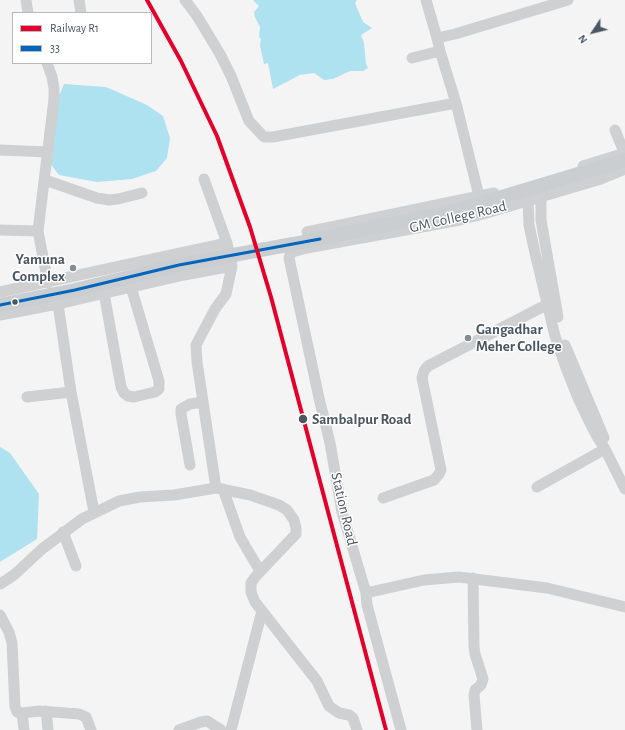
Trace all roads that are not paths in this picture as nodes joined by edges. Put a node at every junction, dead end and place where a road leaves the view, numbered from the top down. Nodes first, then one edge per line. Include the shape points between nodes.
1 (26, 0) edge
2 (80, 0) edge
3 (185, 0) edge
4 (426, 0) edge
5 (568, 0) edge
6 (28, 12) edge
7 (81, 12) edge
8 (437, 38) junction
9 (440, 51) junction
10 (412, 58) dead end
11 (47, 64) edge
12 (456, 103) junction
13 (615, 130) dead end
14 (0, 150) edge
15 (48, 152) junction
16 (625, 155) edge
17 (625, 169) edge
18 (204, 179) dead end
19 (45, 180) junction
20 (142, 193) dead end
21 (479, 196) junction
22 (541, 196) junction
23 (528, 200) junction
24 (0, 230) edge
25 (38, 231) junction
26 (307, 232) dead end
27 (227, 243) junction
28 (290, 255) joint
29 (232, 266) junction
30 (48, 282) junction
31 (131, 286) junction
32 (0, 292) edge
33 (104, 294) junction
34 (58, 304) junction
35 (548, 304) junction
36 (0, 305) edge
37 (0, 315) edge
38 (71, 392) junction
39 (27, 397) dead end
40 (203, 402) junction
41 (605, 449) junction
42 (190, 465) dead end
43 (537, 487) dead end
44 (219, 488) junction
45 (625, 489) edge
46 (383, 498) dead end
47 (94, 512) junction
48 (64, 532) junction
49 (76, 566) dead end
50 (260, 571) junction
51 (473, 578) junction
52 (0, 584) edge
53 (366, 593) junction
54 (625, 607) edge
55 (262, 611) junction
56 (0, 615) edge
57 (46, 711) junction
58 (22, 713) junction
59 (24, 730) edge
60 (48, 730) edge
61 (91, 730) edge
62 (179, 730) edge
63 (221, 730) edge
64 (231, 730) edge
65 (357, 730) edge
66 (401, 730) edge
67 (477, 730) edge

1 - 6 street
2 - 7 street
3 - 12 street via 220,54 249,121 264,137
4 - 8 street
5 - 8 street
8 - 9 street
9 - 10 street
9 - 12 street
11 - 15 street via 54,88
12 - 21 street
13 - 16 street
14 - 15 street
15 - 19 street
16 - 21 street
16 - 36 main road, bridge via 455,211 179,265
17 - 22 street, GM College Road via 601,179
18 - 27 street
19 - 20 street via 109,200
19 - 25 street
21 - 26 street
22 - 23 street, GM College Road
22 - 41 street via 541,220 560,328 566,348 602,430
23 - 28 street, GM College Road via 460,220 307,248 292,252
23 - 35 street via 529,225
24 - 25 street
25 - 30 street
27 - 29 street
27 - 30 street
28 - 53 street, Station Road via 342,512
29 - 31 street
29 - 40 street via 226,294 196,345 196,362
30 - 32 street
31 - 33 street
31 - 33 street via 158,381 159,389 155,392 134,397 124,393
33 - 34 street
34 - 37 street
34 - 38 street
35 - 41 street via 566,368 592,428
35 - 46 street via 428,366 422,378 439,474 434,480
38 - 39 street
38 - 47 street
40 - 42 street via 190,404 182,409
40 - 44 street
41 - 43 street
41 - 45 street
44 - 47 street via 130,499 109,504
44 - 50 street via 240,537
44 - 50 street via 280,505 294,520 296,534
47 - 48 street
48 - 49 street
48 - 52 street
50 - 55 street via 251,583 251,592
51 - 53 street via 437,578
51 - 54 street via 547,588
51 - 67 street via 474,647 483,680 474,695
53 - 66 street, Station Road via 367,605
55 - 64 street
55 - 65 street via 313,675 322,688 329,706 353,718
56 - 58 street via 12,643 15,707 17,712
57 - 58 street
57 - 60 street
57 - 61 street via 79,714 86,717
58 - 59 street
62 - 63 street via 207,721

